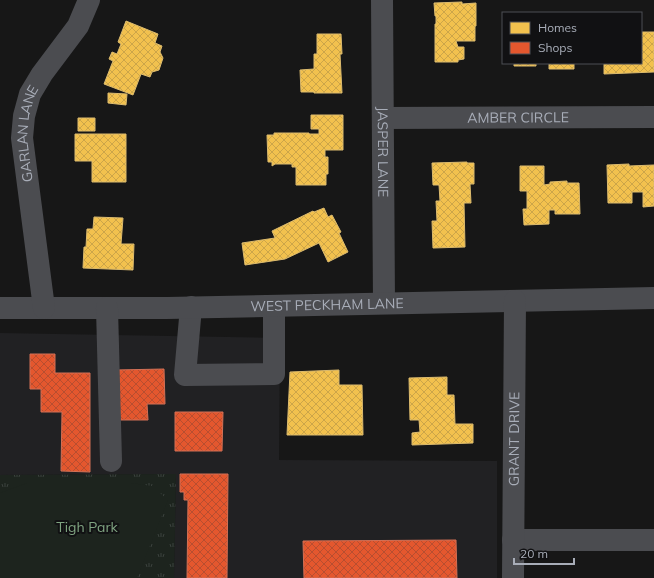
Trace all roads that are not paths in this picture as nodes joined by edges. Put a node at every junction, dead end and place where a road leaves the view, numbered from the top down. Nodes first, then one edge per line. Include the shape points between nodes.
1 (89, 0) edge
2 (382, 0) edge
3 (654, 117) edge
4 (383, 118) junction
5 (654, 298) edge
6 (515, 301) junction
7 (384, 303) junction
8 (274, 306) junction
9 (191, 307) junction
10 (0, 308) edge
11 (44, 308) junction
12 (107, 308) junction
13 (111, 461) dead end
14 (513, 540) junction
15 (654, 540) edge
16 (513, 578) edge

1 - 11 street, GARLAN LANE via 78,26 30,94 24,116 22,138
2 - 4 street, JASPER LANE
3 - 4 street, AMBER CIRCLE
4 - 7 street, JASPER LANE
5 - 6 street, WEST PECKHAM LANE
6 - 7 street, WEST PECKHAM LANE
6 - 14 street, GRANT DRIVE
7 - 8 street, WEST PECKHAM LANE
8 - 9 street, WEST PECKHAM LANE
8 - 9 street via 274,374 184,376
9 - 12 street, WEST PECKHAM LANE
10 - 11 street, WEST PECKHAM LANE
11 - 12 street, WEST PECKHAM LANE
12 - 13 street
14 - 15 street
14 - 16 street, GRANT DRIVE

